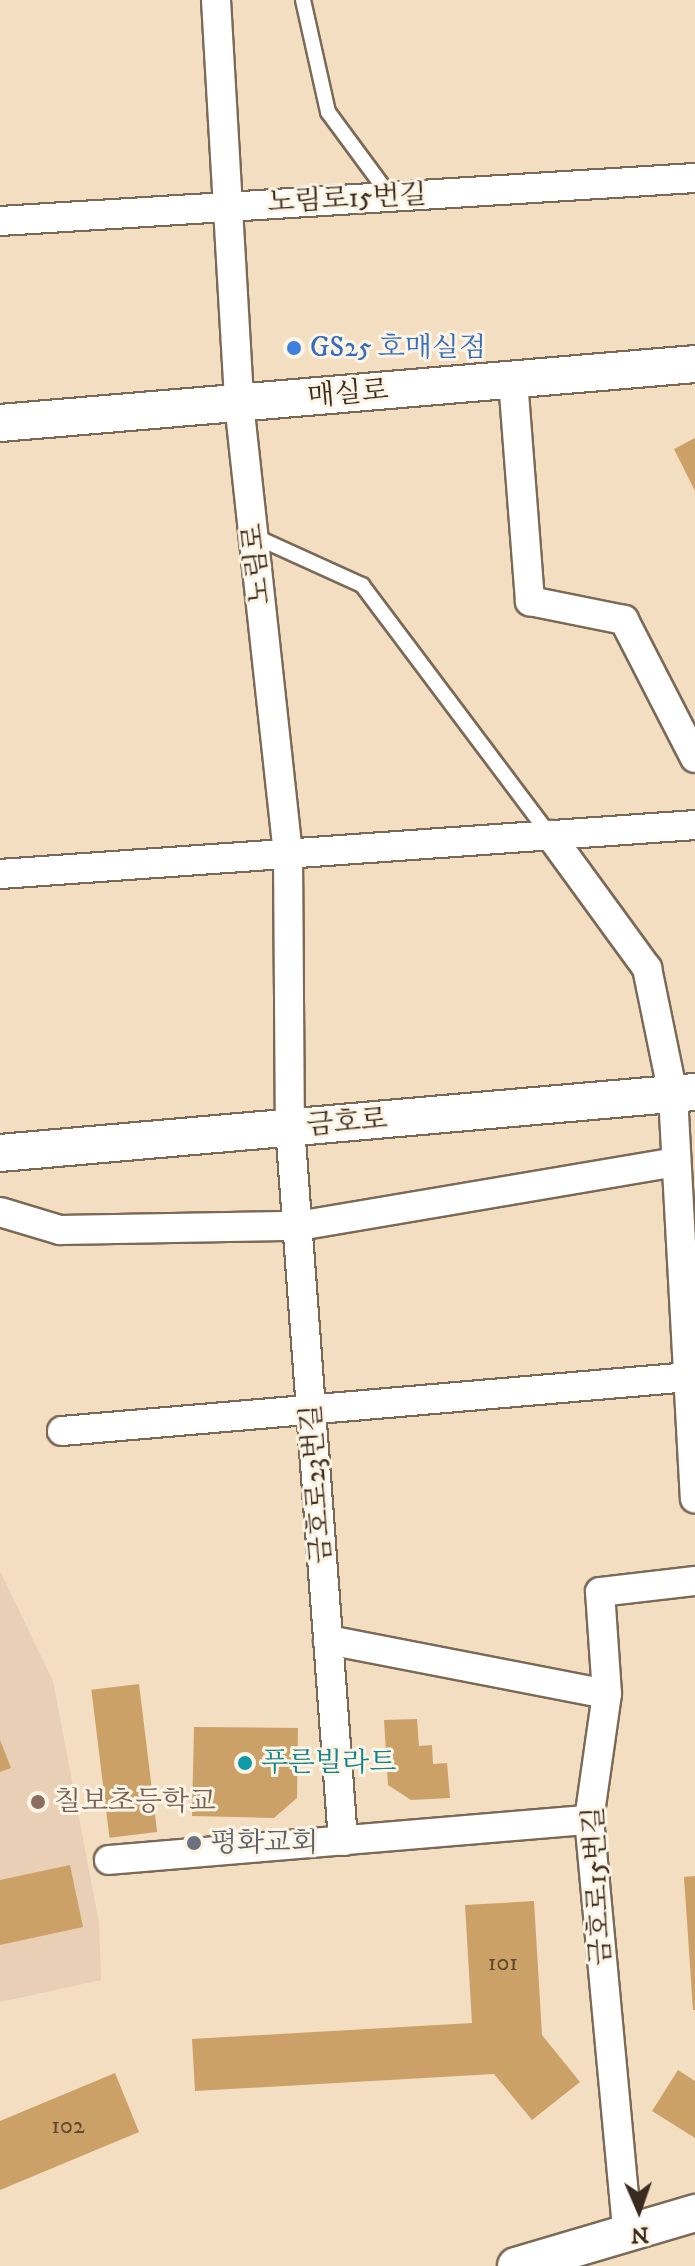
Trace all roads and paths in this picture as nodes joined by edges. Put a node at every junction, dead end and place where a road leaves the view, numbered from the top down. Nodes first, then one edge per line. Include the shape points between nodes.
1 (216, 0) edge
2 (303, 0) edge
3 (695, 178) edge
4 (390, 196) junction
5 (228, 206) junction
6 (0, 221) edge
7 (695, 364) edge
8 (513, 380) junction
9 (239, 403) junction
10 (0, 423) edge
11 (254, 536) junction
12 (695, 758) edge
13 (695, 825) edge
14 (550, 835) junction
15 (288, 854) junction
16 (0, 874) edge
17 (684, 1094) edge
18 (290, 1127) junction
19 (0, 1153) edge
20 (676, 1162) junction
21 (0, 1212) edge
22 (298, 1226) junction
23 (689, 1377) junction
24 (311, 1405) junction
25 (62, 1431) dead end
26 (695, 1498) edge
27 (695, 1581) edge
28 (328, 1640) junction
29 (607, 1694) junction
30 (589, 1820) junction
31 (343, 1841) junction
32 (109, 1860) dead end
33 (695, 2213) edge
34 (627, 2228) junction
35 (516, 2266) edge

1 - 5 street, 노림로
2 - 4 lane via 328,112
3 - 4 street, 노림로15번길
4 - 5 street, 노림로15번길
5 - 6 street, 노림로15번길
5 - 9 street, 노림로
7 - 8 street, 매실로
8 - 9 street, 매실로
8 - 12 street via 530,601 624,620
9 - 10 street, 매실로
9 - 11 street, 노림로
11 - 14 lane via 362,585
11 - 15 street, 노림로
13 - 14 street
14 - 15 street
14 - 17 street via 647,968
15 - 16 street
15 - 18 street, 노림로
17 - 18 street, 금호로
17 - 20 street
18 - 19 street, 금호로
18 - 22 street, 금호로23번길
20 - 22 street
20 - 23 street
21 - 22 street via 60,1230
22 - 24 street, 금호로23번길
23 - 24 street
23 - 26 street
24 - 25 street
24 - 28 street, 금호로23번길
27 - 29 street, 금호로15번길 via 600,1592
28 - 29 street
28 - 31 street, 금호로23번길
29 - 30 street, 금호로15번길
30 - 31 street
30 - 34 street, 금호로15번길
31 - 32 street
33 - 34 street
34 - 35 street

